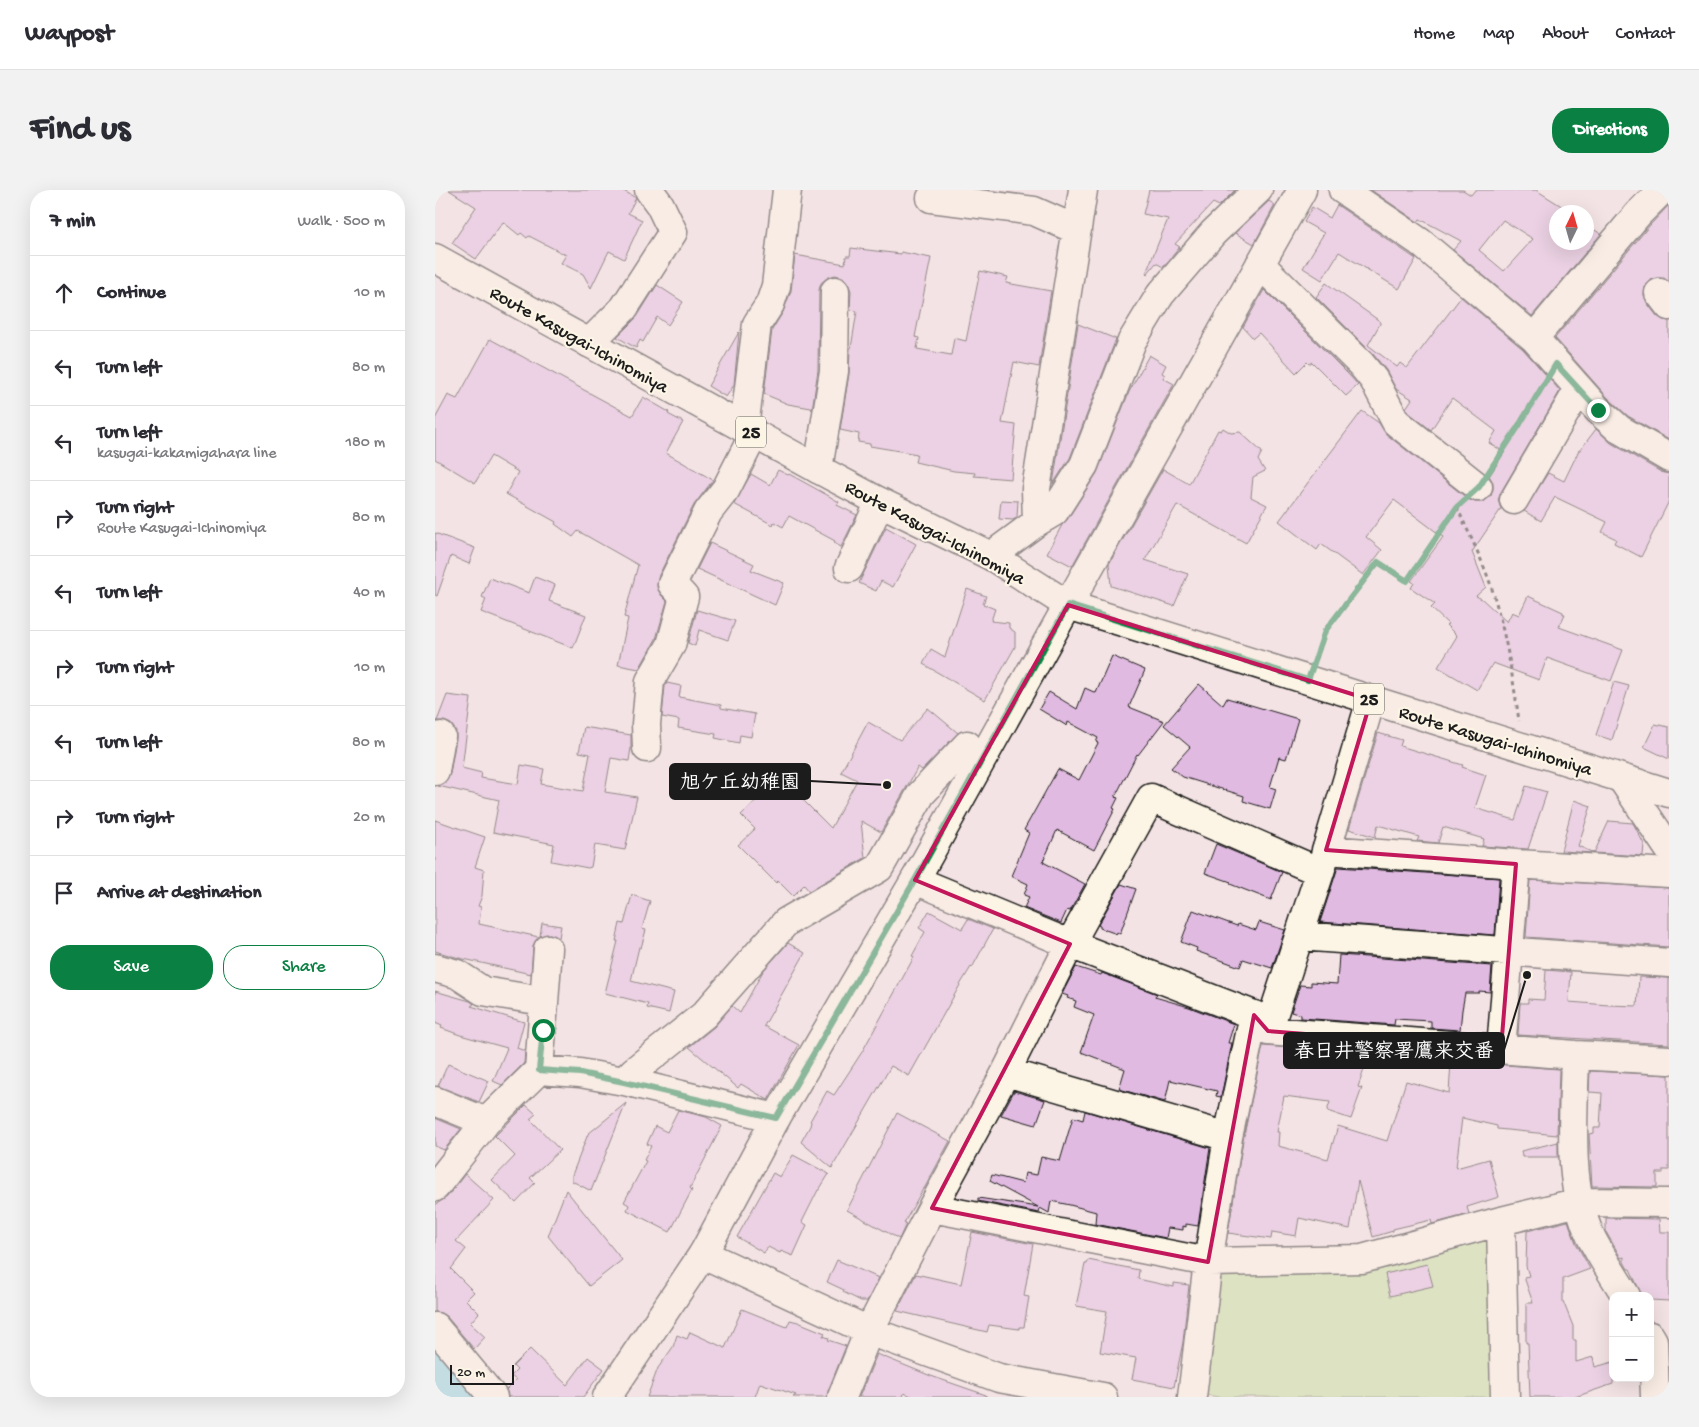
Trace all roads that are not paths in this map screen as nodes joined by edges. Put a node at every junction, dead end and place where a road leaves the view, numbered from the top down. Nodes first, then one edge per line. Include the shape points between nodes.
1 (649, 190) edge
2 (787, 190) edge
3 (1083, 190) edge
4 (1258, 190) edge
5 (1302, 190) edge
6 (1343, 190) edge
7 (1662, 190) edge
8 (931, 198) dead end
9 (1077, 230) junction
10 (435, 258) edge
11 (1260, 264) junction
12 (835, 291) dead end
13 (1534, 338) junction
14 (589, 343) junction
15 (1579, 389) junction
16 (749, 431) junction
17 (1669, 458) edge
18 (818, 469) junction
19 (1479, 487) road end
20 (1514, 500) dead end
21 (880, 502) junction
22 (1037, 522) junction
23 (991, 556) junction
24 (849, 568) dead end
25 (1068, 605) junction
26 (1371, 700) junction
27 (441, 736) dead end
28 (967, 744) dead end
29 (647, 748) dead end
30 (435, 771) edge
31 (1622, 779) junction
32 (1669, 793) edge
33 (1669, 849) edge
34 (1323, 861) junction
35 (1516, 864) junction
36 (1669, 873) edge
37 (915, 880) junction
38 (1299, 936) junction
39 (1070, 944) junction
40 (548, 949) dead end
41 (1509, 952) junction
42 (1669, 964) edge
43 (435, 968) edge
44 (543, 1001) junction
45 (1261, 1023) junction
46 (1501, 1049) junction
47 (1575, 1056) junction
48 (1669, 1060) edge
49 (539, 1070) junction
50 (1006, 1072) junction
51 (624, 1082) junction
52 (435, 1101) edge
53 (776, 1118) junction
54 (486, 1122) junction
55 (1228, 1137) junction
56 (435, 1187) edge
57 (1579, 1202) junction
58 (1669, 1203) edge
59 (932, 1208) junction
60 (1501, 1221) junction
61 (703, 1254) junction
62 (1208, 1262) junction
63 (1624, 1292) edge
64 (435, 1327) edge
65 (869, 1331) junction
66 (1657, 1339) edge
67 (998, 1388) edge
68 (493, 1397) edge
69 (607, 1397) edge
70 (842, 1397) edge
71 (1103, 1397) edge
72 (1192, 1397) edge
73 (1505, 1397) edge
74 (1655, 1397) edge

1 - 14 street via 673,232 624,308
2 - 16 street via 776,286 770,304 757,324
3 - 9 street
4 - 22 street via 1213,233 1160,294 1132,341 1084,465 1054,512
5 - 11 street
6 - 13 street via 1420,242
7 - 13 street
8 - 9 street via 1034,211
9 - 22 street via 1036,489
10 - 14 street, Route Kasugai-Ichinomiya / 25
11 - 19 street via 1361,364 1396,422
11 - 25 street
12 - 18 street via 834,371
13 - 15 street
14 - 16 street, Route Kasugai-Ichinomiya / 25
15 - 17 street via 1619,429
15 - 20 street
16 - 18 street, Route Kasugai-Ichinomiya / 25
16 - 29 street via 726,489 708,512 672,584 684,598 671,645 650,681
18 - 21 street, Route Kasugai-Ichinomiya / 25
21 - 23 street, Route Kasugai-Ichinomiya / 25
21 - 24 street
22 - 23 street
23 - 25 street, Route Kasugai-Ichinomiya / 25
25 - 26 street, Route Kasugai-Ichinomiya / 25
25 - 37 street
26 - 31 street, Route Kasugai-Ichinomiya / 25
26 - 34 street
27 - 30 street
28 - 51 street via 921,794 879,868 786,922 704,1015
31 - 32 street, Route Kasugai-Ichinomiya / 25
31 - 33 street
34 - 35 street
34 - 38 street
34 - 39 street via 1151,798
35 - 36 street
35 - 41 street
37 - 39 street
37 - 53 street
38 - 41 street
38 - 45 street
39 - 45 street
39 - 50 street
40 - 44 street
41 - 42 street
41 - 46 street
43 - 44 street via 457,974 483,991
44 - 49 street
45 - 46 street
45 - 55 street
46 - 47 street
47 - 48 street
47 - 57 street via 1574,1174
49 - 51 street via 580,1073
49 - 54 street
50 - 55 street
50 - 59 street
51 - 53 street
52 - 54 street
53 - 61 street
54 - 56 street
55 - 62 street
57 - 58 street
57 - 60 street
57 - 63 street via 1590,1236
59 - 62 street
59 - 65 street
60 - 62 street via 1362,1259
60 - 73 street
61 - 65 street
61 - 69 street
62 - 72 street
64 - 68 street
65 - 67 street
65 - 70 street
66 - 74 street
67 - 71 street

